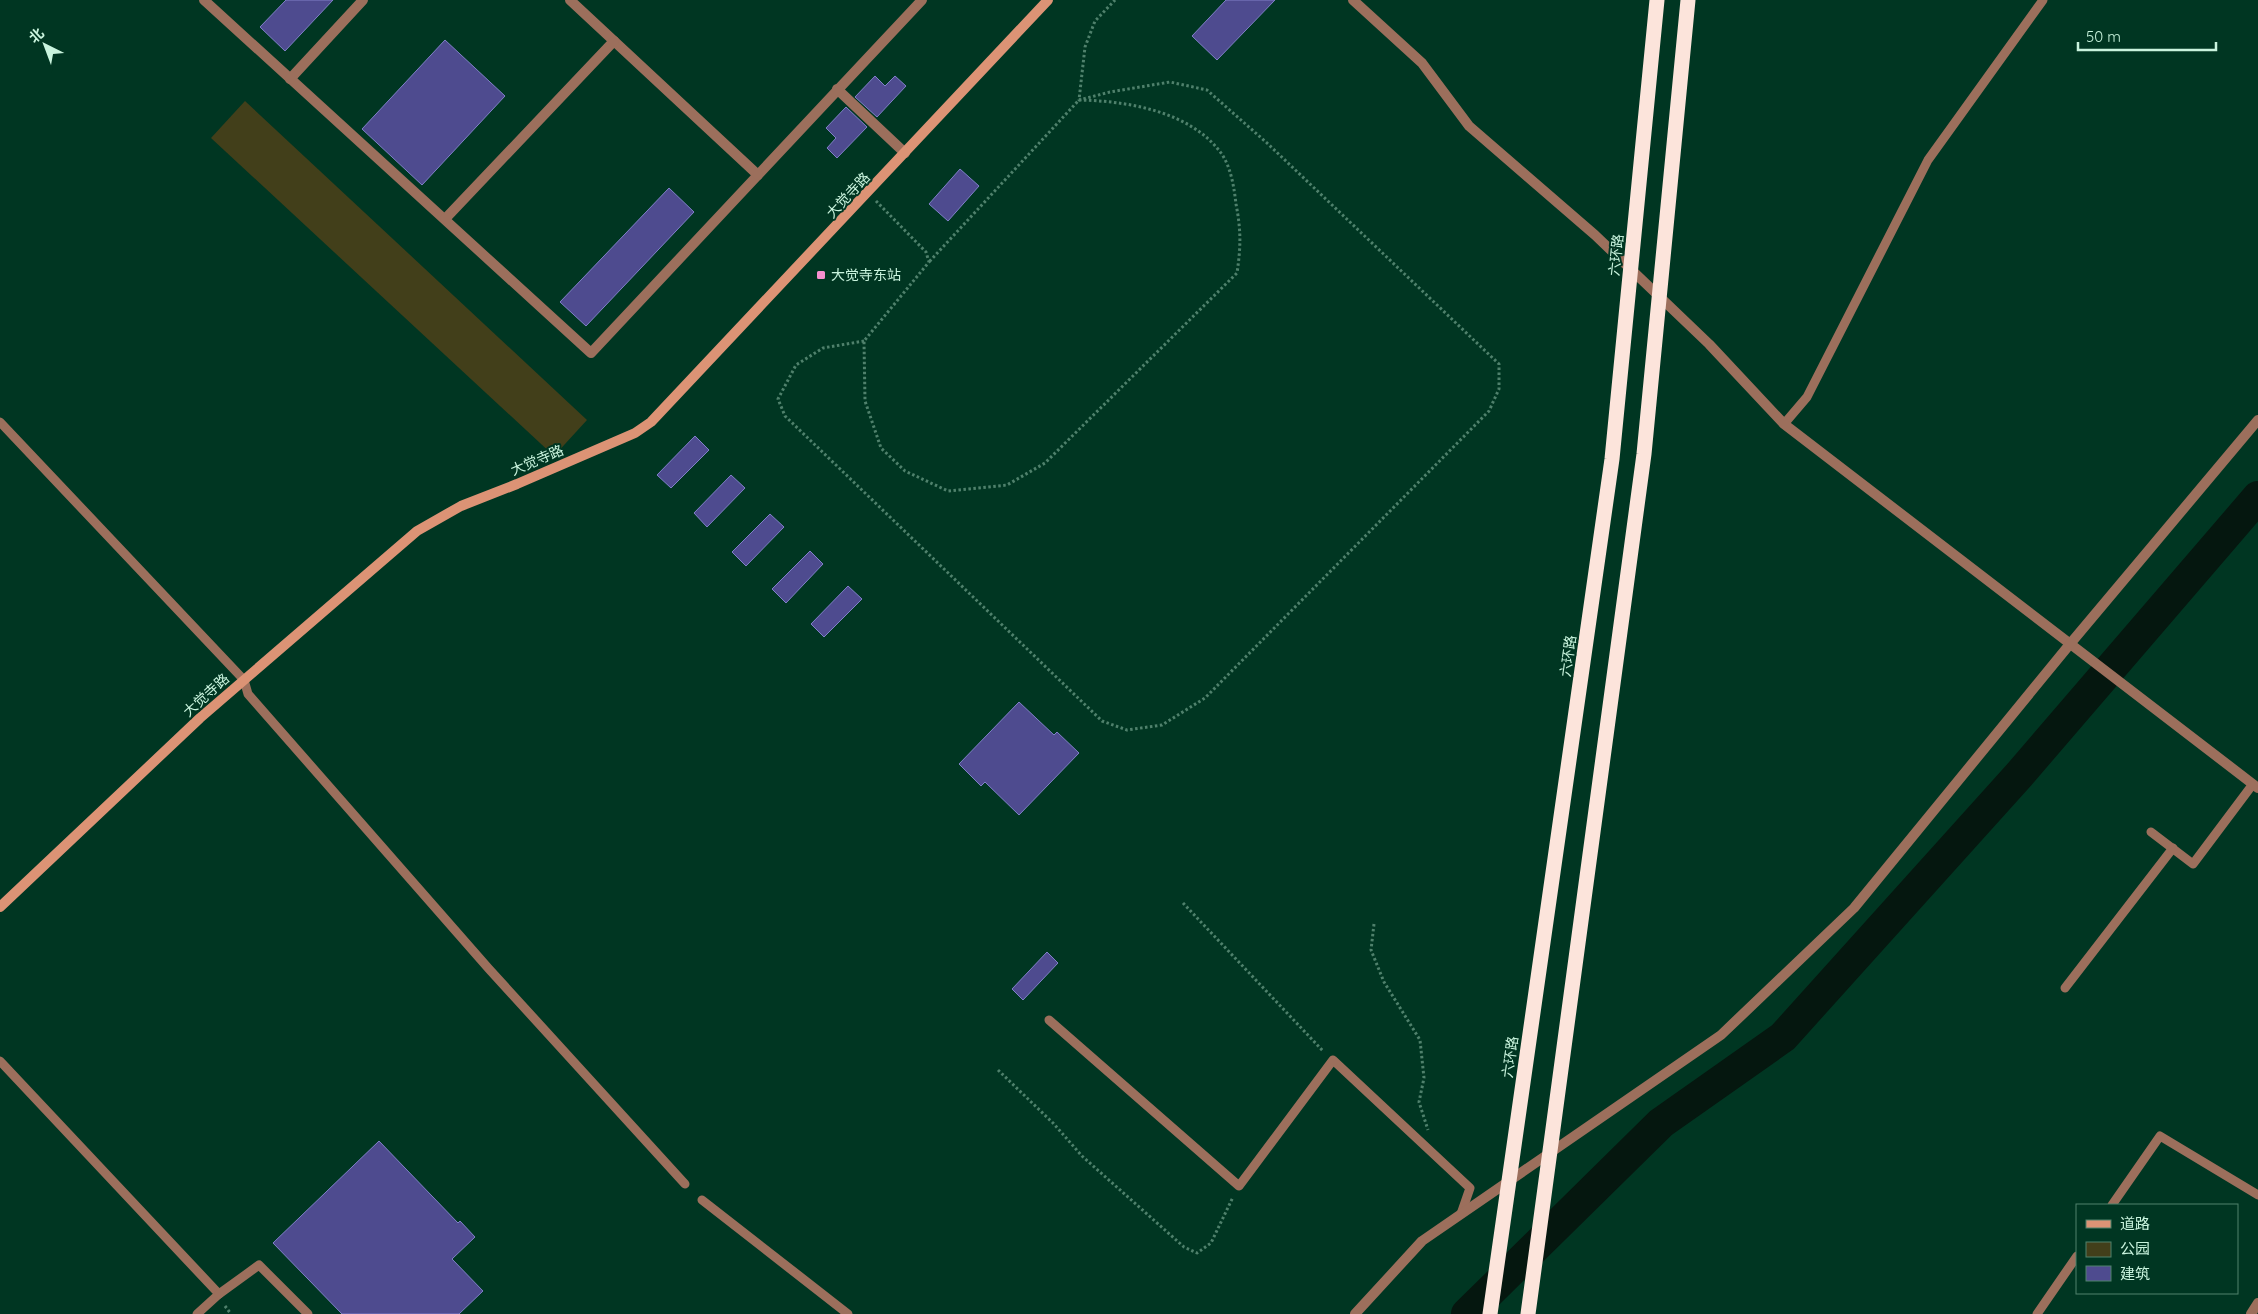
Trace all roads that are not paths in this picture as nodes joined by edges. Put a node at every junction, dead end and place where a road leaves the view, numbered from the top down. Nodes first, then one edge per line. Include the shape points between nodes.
1 (204, 0) edge
2 (363, 0) edge
3 (570, 0) edge
4 (1048, 0) edge
5 (1353, 0) edge
6 (1657, 0) edge
7 (1688, 0) edge
8 (2043, 0) edge
9 (916, 2) edge
10 (614, 41) junction
11 (290, 79) junction
12 (837, 90) junction
13 (906, 153) junction
14 (758, 175) junction
15 (445, 219) junction
16 (2258, 420) edge
17 (0, 422) edge
18 (1784, 424) junction
19 (2071, 644) junction
20 (244, 680) junction
21 (2256, 786) edge
22 (2151, 832) dead end
23 (2173, 848) junction
24 (0, 907) edge
25 (2065, 988) dead end
26 (1049, 1020) dead end
27 (0, 1061) edge
28 (685, 1184) dead end
29 (2258, 1194) edge
30 (702, 1200) dead end
31 (2113, 1204) edge
32 (1461, 1214) junction
33 (2076, 1257) edge
34 (219, 1294) junction
35 (2258, 1303) edge
36 (197, 1314) edge
37 (308, 1314) edge
38 (848, 1314) edge
39 (1355, 1314) edge
40 (1490, 1314) edge
41 (1528, 1314) edge
42 (2037, 1314) edge
43 (2251, 1314) edge

1 - 11 street
2 - 11 street
3 - 10 street
4 - 13 main road, 大觉寺路
5 - 18 street via 1422,63 1469,126 1595,235 1709,344
6 - 40 highway, 六环路, bridge via 1612,459
7 - 41 highway, bridge via 1644,454
8 - 18 lane via 1928,160 1807,397
9 - 12 street
10 - 14 street
10 - 15 street
11 - 15 street
12 - 13 street
12 - 14 street
13 - 20 main road, 大觉寺路 via 651,422 626,437 460,506 417,531
14 - 15 street via 591,353
16 - 19 street
17 - 20 lane
18 - 19 street
19 - 21 street
19 - 32 street via 1854,908 1721,1035
20 - 24 main road, 大觉寺路
20 - 28 lane via 248,694 489,968
21 - 23 lane via 2193,864
22 - 23 lane
23 - 25 lane
26 - 32 lane via 1239,1186 1332,1060 1470,1188
27 - 34 lane
29 - 31 lane via 2160,1136
30 - 38 lane
32 - 39 street via 1422,1240
33 - 42 lane
34 - 36 lane
34 - 37 lane via 259,1265
35 - 43 street

